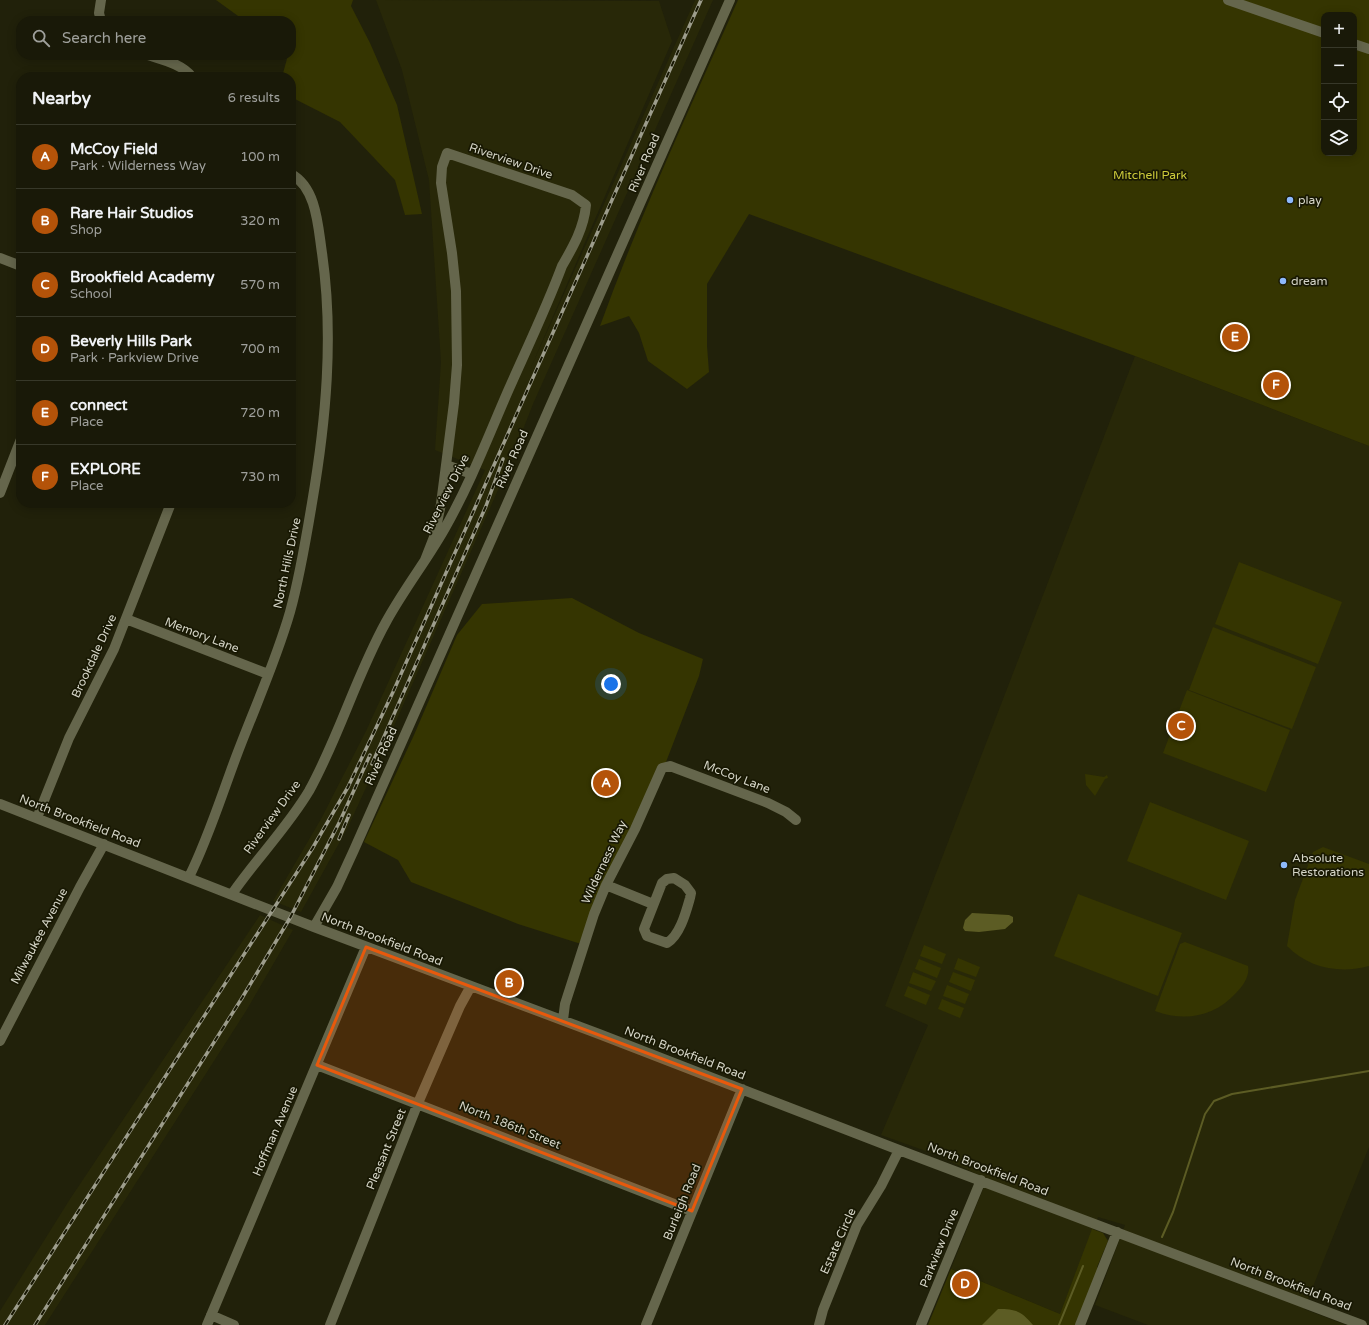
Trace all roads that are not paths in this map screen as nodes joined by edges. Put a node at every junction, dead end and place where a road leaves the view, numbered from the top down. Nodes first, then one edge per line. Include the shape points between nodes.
1 (101, 0) edge
2 (730, 0) edge
3 (1228, 0) edge
4 (99, 16) edge
5 (1321, 33) edge
6 (1357, 45) edge
7 (1369, 50) edge
8 (162, 60) edge
9 (188, 72) edge
10 (296, 177) edge
11 (0, 258) edge
12 (16, 264) edge
13 (16, 452) edge
14 (446, 465) junction
15 (472, 474) junction
16 (0, 493) edge
17 (169, 508) edge
18 (425, 560) junction
19 (126, 619) junction
20 (268, 674) junction
21 (665, 766) joint
22 (0, 804) edge
23 (37, 818) junction
24 (796, 820) dead end
25 (104, 844) junction
26 (189, 877) junction
27 (606, 885) junction
28 (232, 894) junction
29 (653, 904) junction
30 (314, 927) junction
31 (366, 947) junction
32 (471, 986) junction
33 (563, 1020) junction
34 (0, 1041) edge
35 (317, 1065) junction
36 (742, 1089) junction
37 (418, 1103) junction
38 (899, 1150) junction
39 (981, 1180) junction
40 (692, 1211) junction
41 (1117, 1232) junction
42 (211, 1315) junction
43 (208, 1325) edge
44 (234, 1325) edge
45 (330, 1325) edge
46 (646, 1325) edge
47 (819, 1325) edge
48 (921, 1325) edge
49 (1080, 1325) edge
50 (1362, 1325) edge

1 - 4 street
2 - 30 street, River Road via 357,843 337,887
3 - 5 street
6 - 7 street
8 - 9 street
10 - 20 street, North Hills Drive via 307,189 318,229 328,308 327,370 317,472 302,561 290,611
11 - 12 street
13 - 16 street
14 - 15 street
14 - 15 street, Riverview Drive via 457,365 456,291 441,183 442,167 447,152 572,195 586,204 582,225 574,244 562,266
14 - 18 street, Riverview Drive via 437,527
15 - 18 street, Riverview Drive via 446,526
17 - 19 street, Brookdale Drive
18 - 28 street, Riverview Drive via 386,621 370,652 308,792
19 - 20 street, Memory Lane
19 - 23 street, Brookdale Drive via 102,677 69,738
20 - 26 street, North Hills Drive via 210,829
21 - 24 street, McCoy Lane via 768,803
21 - 27 street, Wilderness Way via 658,774 635,829
22 - 23 street, North Brookfield Road
23 - 25 street, North Brookfield Road
25 - 26 street, North Brookfield Road
25 - 34 street, Milwaukee Avenue
26 - 28 street, North Brookfield Road
27 - 29 street
27 - 33 street, Wilderness Way via 575,972
28 - 30 street, North Brookfield Road
29 - 29 street via 662,883 667,879 678,880 690,892 688,906 677,932 668,943 645,933 644,929
30 - 31 street, North Brookfield Road
31 - 32 street, North Brookfield Road
31 - 35 street, Hoffman Avenue
32 - 33 street, North Brookfield Road
32 - 37 street, Pleasant Street
33 - 36 street, North Brookfield Road
35 - 37 street, North 186th Street
35 - 42 street, Hoffman Avenue
36 - 38 street, North Brookfield Road
36 - 40 street, Burleigh Road
37 - 40 street, North 186th Street
37 - 45 street, Pleasant Street
38 - 39 street, North Brookfield Road
38 - 47 street, Estate Circle via 857,1226
39 - 41 street, North Brookfield Road
39 - 48 street, Parkview Drive
40 - 46 street, Burleigh Road
41 - 49 street
41 - 50 street, North Brookfield Road
42 - 43 street, Hoffman Avenue
42 - 44 street

